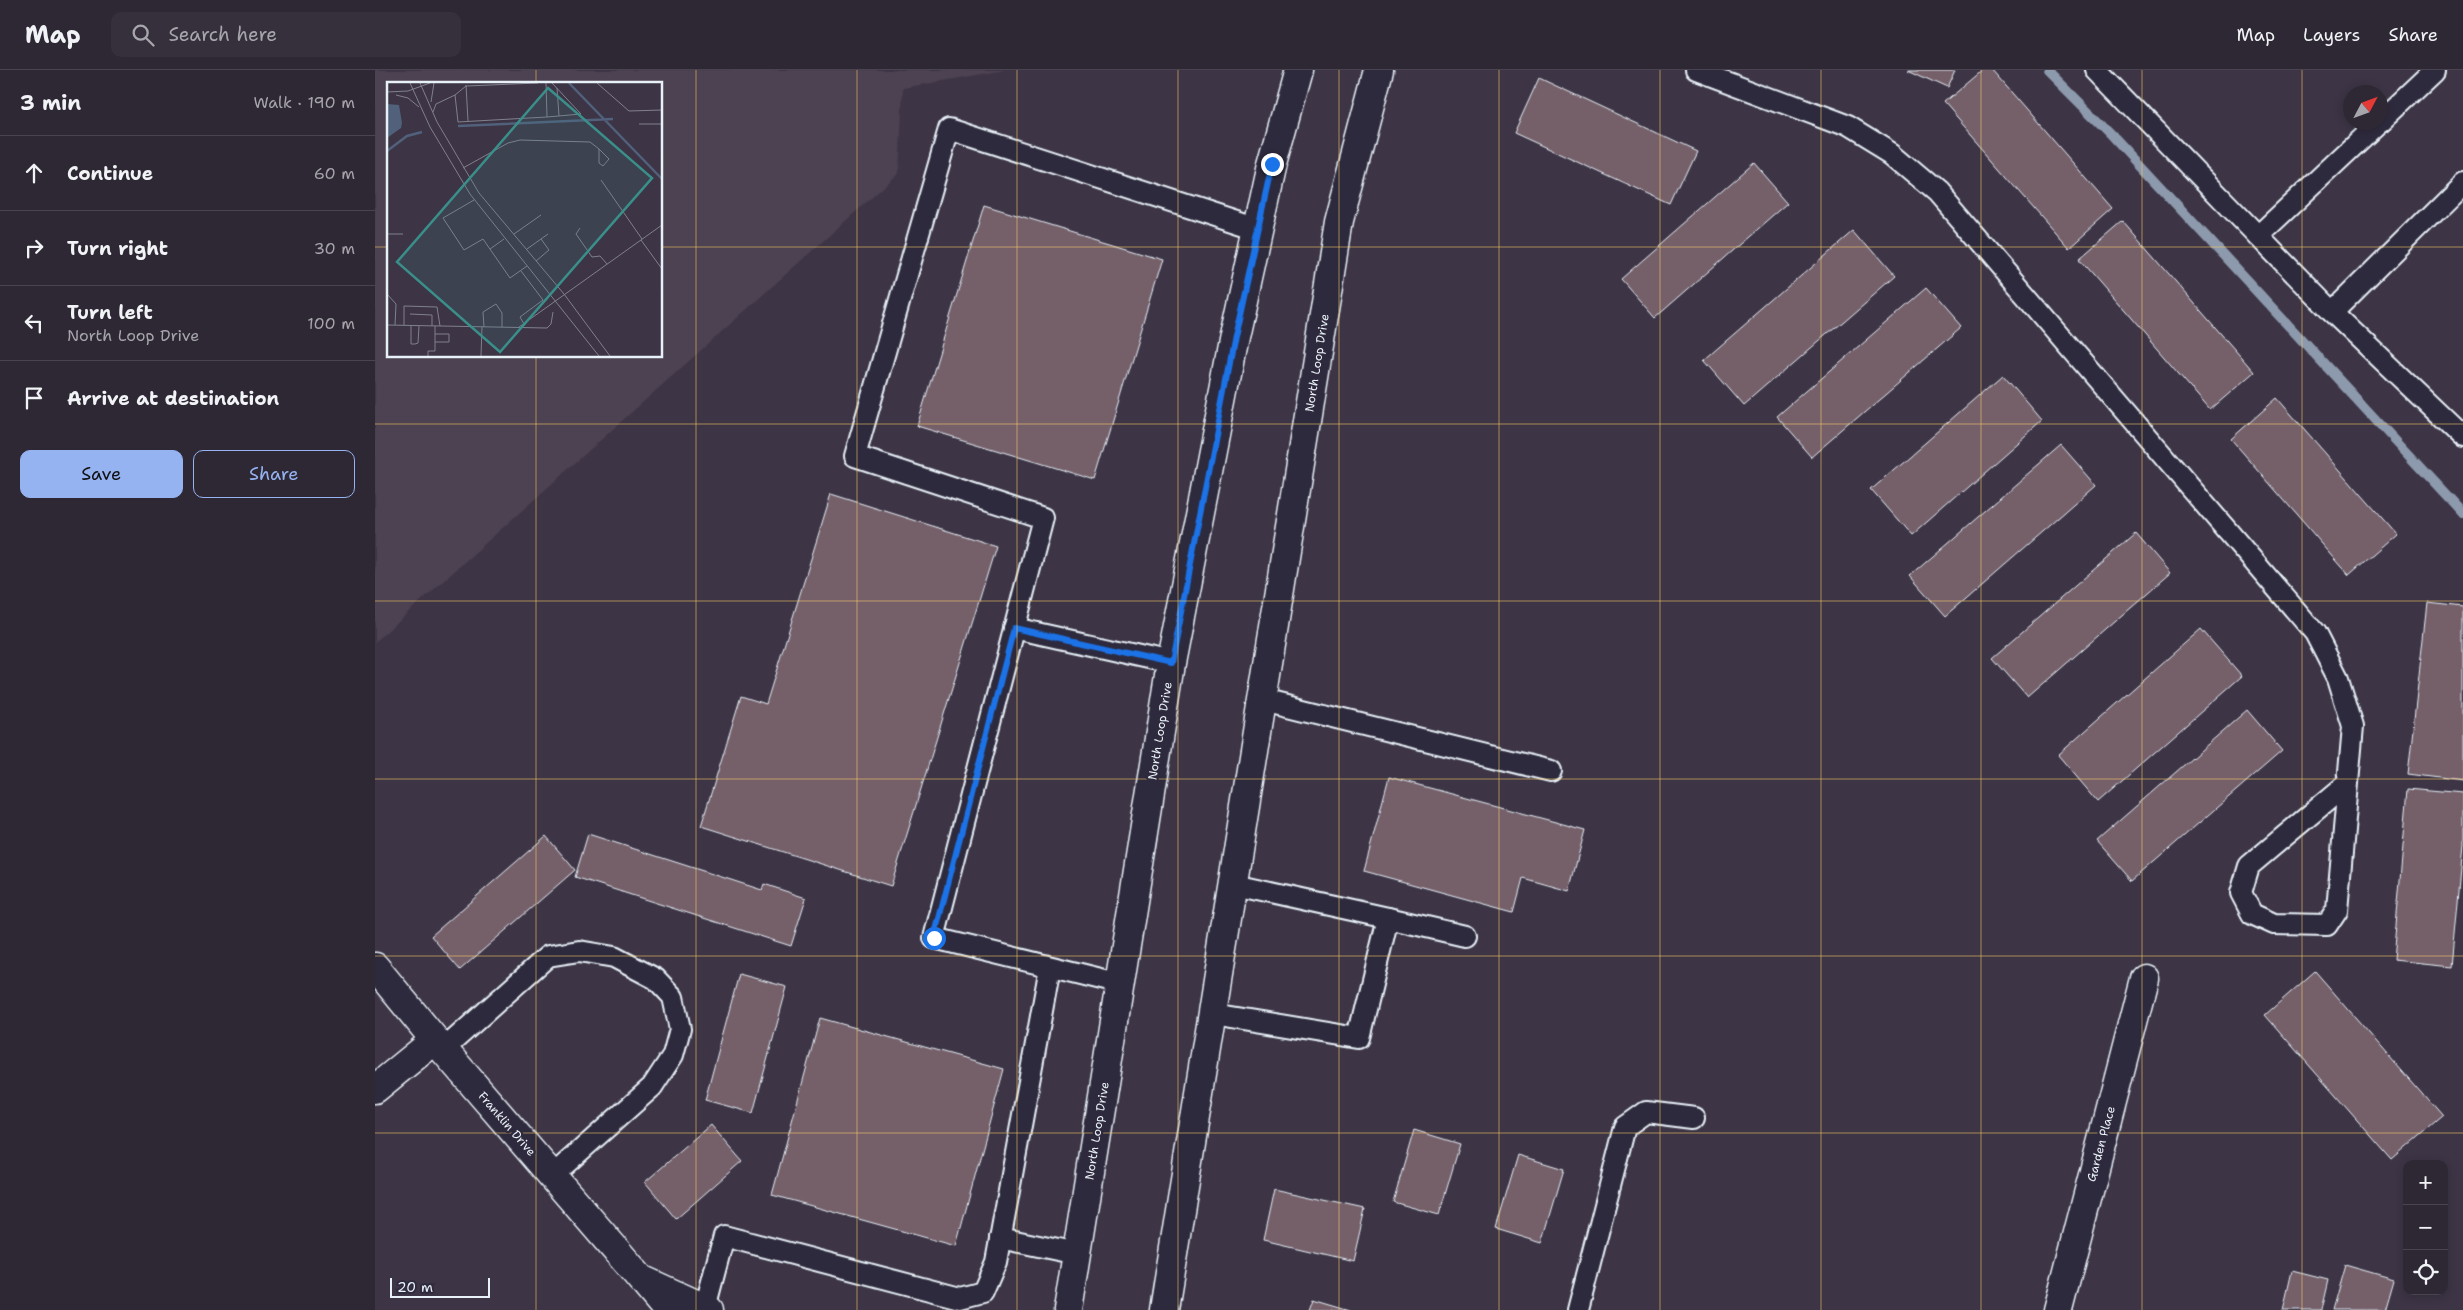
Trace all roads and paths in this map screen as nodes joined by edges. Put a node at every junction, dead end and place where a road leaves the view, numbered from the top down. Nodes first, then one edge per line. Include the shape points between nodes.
1 (1298, 70) edge
2 (1379, 70) edge
3 (1696, 70) edge
4 (2097, 70) edge
5 (2435, 70) edge
6 (2388, 114) edge
7 (2371, 130) edge
8 (2463, 182) edge
9 (1258, 229) junction
10 (2258, 236) junction
11 (2332, 312) junction
12 (2463, 437) edge
13 (1014, 628) junction
14 (1171, 663) junction
15 (1263, 700) junction
16 (1551, 771) dead end
17 (2348, 783) junction
18 (1234, 884) junction
19 (1388, 918) junction
20 (1465, 936) dead end
21 (1050, 966) junction
22 (375, 967) edge
23 (2144, 978) dead end
24 (1121, 984) junction
25 (1213, 1014) junction
26 (439, 1045) junction
27 (375, 1089) edge
28 (1694, 1118) dead end
29 (552, 1176) junction
30 (1000, 1238) junction
31 (1077, 1254) junction
32 (641, 1279) junction
33 (707, 1309) edge
34 (667, 1310) edge
35 (1068, 1310) edge
36 (1164, 1310) edge
37 (1578, 1310) edge
38 (2058, 1310) edge

1 - 9 main road, North Loop Drive
2 - 15 main road, North Loop Drive via 1339,222
3 - 17 lane via 1848,127 1892,154 1937,192 2315,633 2338,678 2353,726
4 - 10 lane
5 - 6 lane
7 - 10 lane
8 - 11 lane
9 - 13 lane via 949,128 855,456 1043,518
9 - 14 main road, North Loop Drive
10 - 11 lane
11 - 12 lane
13 - 14 lane
13 - 21 lane via 934,938
14 - 24 main road, North Loop Drive
15 - 16 lane
15 - 18 main road, North Loop Drive
17 - 17 lane via 2337,910 2327,925 2275,924 2252,914 2241,894 2249,866
18 - 19 lane
18 - 25 main road, North Loop Drive
19 - 20 lane
19 - 25 lane via 1359,1038
21 - 24 lane
21 - 30 lane
22 - 26 main road, Franklin Drive
23 - 38 main road, Garden Place
24 - 31 main road, North Loop Drive
25 - 36 main road, North Loop Drive
26 - 27 main road
26 - 29 main road, Franklin Drive
26 - 29 lane via 548,956 579,951 614,957 656,979 673,997 680,1030 673,1055 652,1087
28 - 37 lane via 1647,1112 1625,1127
29 - 32 main road, Franklin Drive
30 - 31 lane
30 - 33 lane via 996,1262 983,1292 960,1298 725,1236
31 - 35 main road, North Loop Drive
32 - 33 main road, Franklin Drive
32 - 34 main road, Franklin Drive

